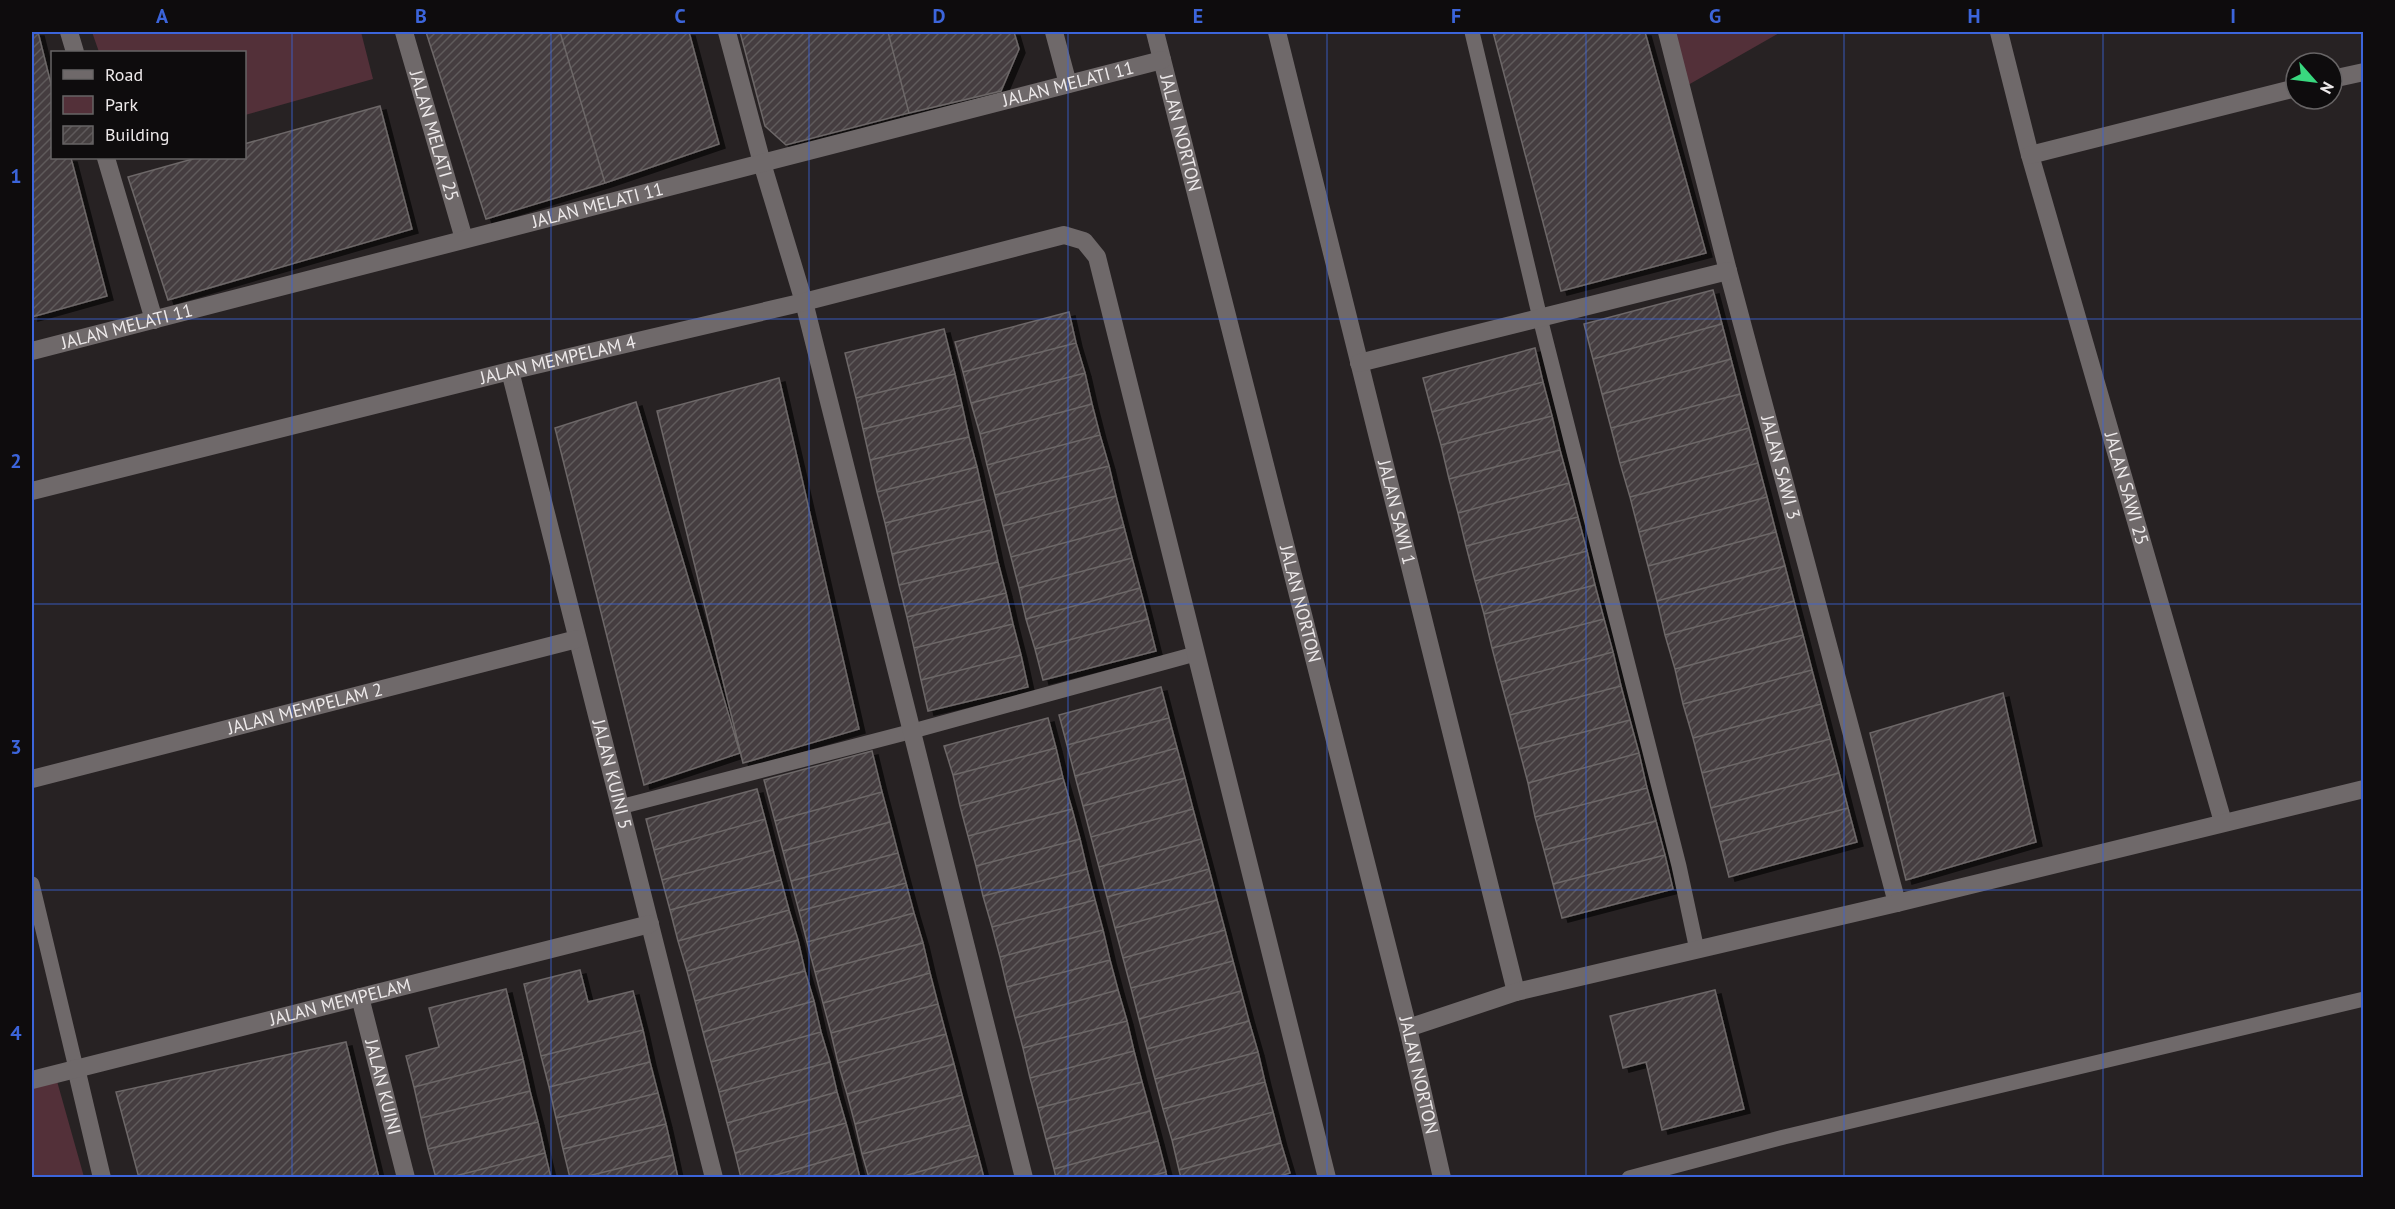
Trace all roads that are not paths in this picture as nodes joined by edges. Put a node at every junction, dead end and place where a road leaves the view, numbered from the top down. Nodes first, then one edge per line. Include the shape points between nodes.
1 (69, 32) edge
2 (404, 32) edge
3 (727, 32) edge
4 (1054, 32) edge
5 (1155, 32) edge
6 (1277, 32) edge
7 (1472, 32) edge
8 (1667, 32) edge
9 (1999, 32) edge
10 (75, 51) edge
11 (1162, 60) junction
12 (2364, 72) edge
13 (2344, 76) edge
14 (1068, 84) junction
15 (2284, 91) edge
16 (2030, 155) junction
17 (106, 159) edge
18 (762, 163) junction
19 (464, 239) junction
20 (1728, 271) junction
21 (804, 302) junction
22 (1540, 318) junction
23 (154, 320) junction
24 (32, 351) edge
25 (1359, 363) junction
26 (510, 371) junction
27 (32, 492) edge
28 (577, 639) junction
29 (1195, 654) junction
30 (913, 731) junction
31 (32, 778) edge
32 (2364, 789) edge
33 (620, 807) junction
34 (2223, 822) junction
35 (32, 884) edge
36 (1896, 903) junction
37 (650, 924) junction
38 (1697, 950) junction
39 (1516, 992) junction
40 (360, 997) junction
41 (2364, 999) edge
42 (1408, 1028) junction
43 (76, 1068) junction
44 (32, 1080) edge
45 (102, 1178) edge
46 (406, 1178) edge
47 (714, 1178) edge
48 (1024, 1178) edge
49 (1327, 1178) edge
50 (1442, 1178) edge
51 (1629, 1178) edge

1 - 10 street
2 - 19 street, JALAN MELATI 25
3 - 18 street
4 - 14 street
5 - 11 street, JALAN NORTON
6 - 25 street, JALAN SAWI 1
7 - 22 lane
8 - 20 street, JALAN SAWI 3
9 - 16 street, JALAN SAWI 25
11 - 14 street, JALAN MELATI 11
11 - 42 street, JALAN NORTON
12 - 13 street
14 - 18 street, JALAN MELATI 11
15 - 16 street
16 - 34 street, JALAN SAWI 25
17 - 23 street
18 - 19 street, JALAN MELATI 11
18 - 21 street
19 - 23 street, JALAN MELATI 11
20 - 22 street
20 - 36 street, JALAN SAWI 3
21 - 26 street, JALAN MEMPELAM 4
21 - 29 street, JALAN MEMPELAM 4 via 1064,235 1084,241 1096,257
21 - 30 street
22 - 25 street
22 - 38 lane
23 - 24 street, JALAN MELATI 11
25 - 39 street, JALAN SAWI 1
26 - 27 street, JALAN MEMPELAM 4
26 - 28 street, JALAN KUINI 5
28 - 31 street, JALAN MEMPELAM 2
28 - 33 street, JALAN KUINI 5
29 - 30 lane
29 - 49 street
30 - 33 lane
30 - 48 street
32 - 34 street
33 - 37 street, JALAN KUINI 5
34 - 36 street
35 - 43 lane
36 - 38 street
37 - 40 street, JALAN MEMPELAM
37 - 47 street, JALAN KUINI 5
38 - 39 street
39 - 42 street
40 - 43 street, JALAN MEMPELAM
40 - 46 street, JALAN KUINI
41 - 51 lane
42 - 50 street, JALAN NORTON
43 - 44 street, JALAN MEMPELAM
43 - 45 street

